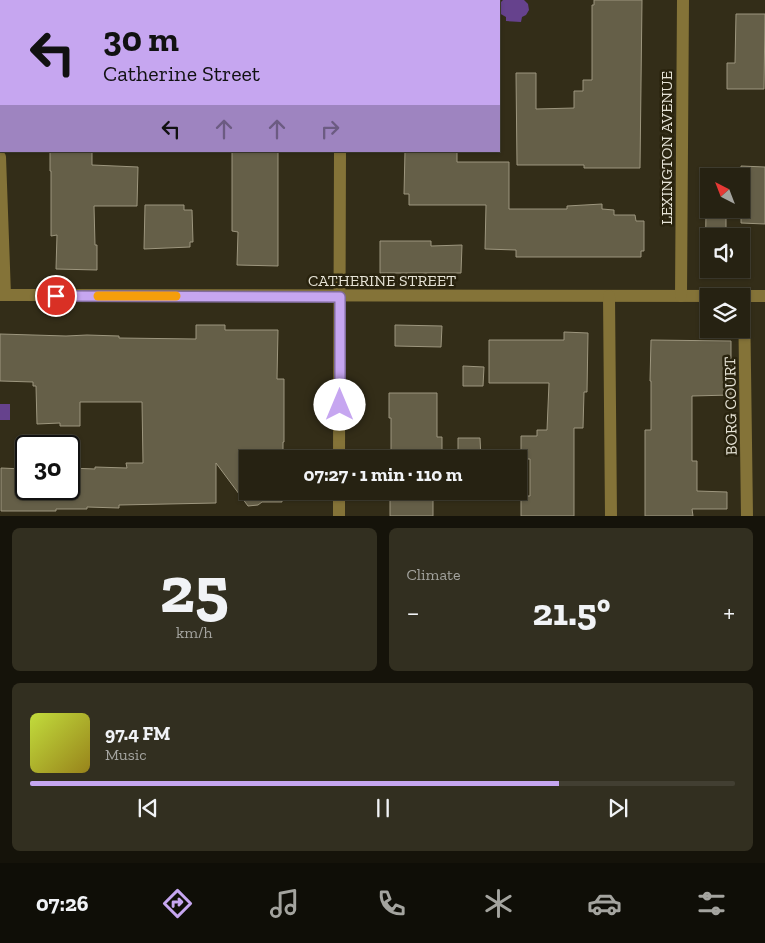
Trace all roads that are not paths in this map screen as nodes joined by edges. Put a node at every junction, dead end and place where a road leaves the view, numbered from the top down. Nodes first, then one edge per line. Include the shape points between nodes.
1 (683, 0) edge
2 (340, 152) edge
3 (0, 157) edge
4 (3, 295) edge
5 (609, 296) junction
6 (681, 296) junction
7 (700, 296) edge
8 (750, 296) edge
9 (765, 296) edge
10 (340, 297) junction
11 (745, 338) edge
12 (339, 450) edge
13 (339, 500) edge
14 (339, 516) edge
15 (611, 516) edge
16 (747, 516) edge

1 - 6 street, LEXINGTON AVENUE
2 - 10 street
3 - 4 street
4 - 10 street, CATHERINE STREET
5 - 6 street, CATHERINE STREET
5 - 10 street, CATHERINE STREET
5 - 15 street
6 - 7 street, CATHERINE STREET
8 - 9 street, CATHERINE STREET
10 - 12 street
11 - 16 street, BORG COURT
13 - 14 street

